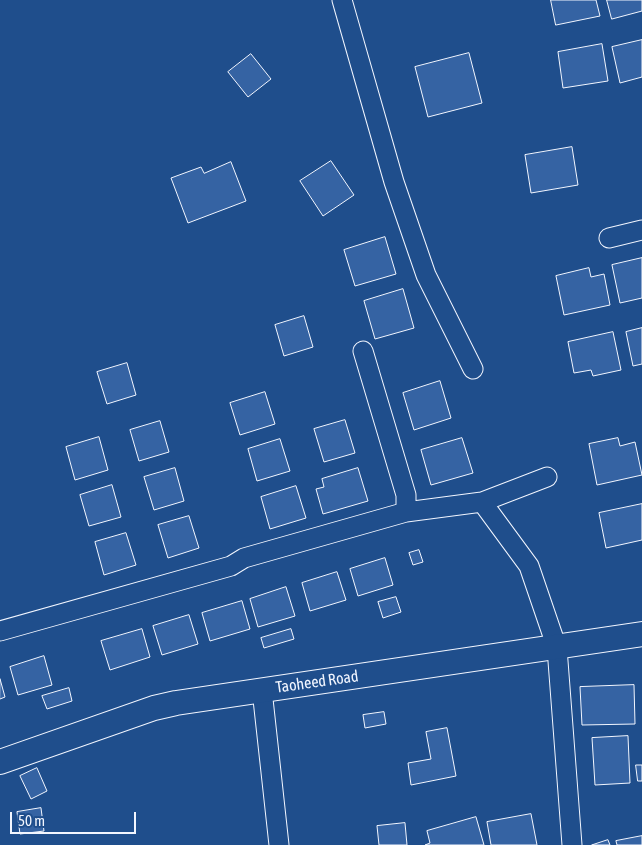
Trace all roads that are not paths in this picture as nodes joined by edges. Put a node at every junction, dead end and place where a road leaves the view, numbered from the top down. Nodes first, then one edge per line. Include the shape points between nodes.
1 (342, 0) edge
2 (642, 230) edge
3 (609, 238) dead end
4 (363, 351) dead end
5 (473, 369) dead end
6 (546, 477) dead end
7 (482, 502) junction
8 (406, 512) junction
9 (0, 631) edge
10 (642, 634) edge
11 (557, 648) junction
12 (262, 690) junction
13 (0, 762) edge
14 (279, 845) edge
15 (572, 845) edge

1 - 5 street via 394,182 426,275
2 - 3 street
4 - 8 street via 406,495
6 - 7 street
7 - 8 street
7 - 11 street via 529,566
8 - 9 street via 244,558 231,566
10 - 11 main road, Taoheed Road
11 - 12 main road, Taoheed Road
11 - 15 street
12 - 13 main road, Taoheed Road via 154,708
12 - 14 street

